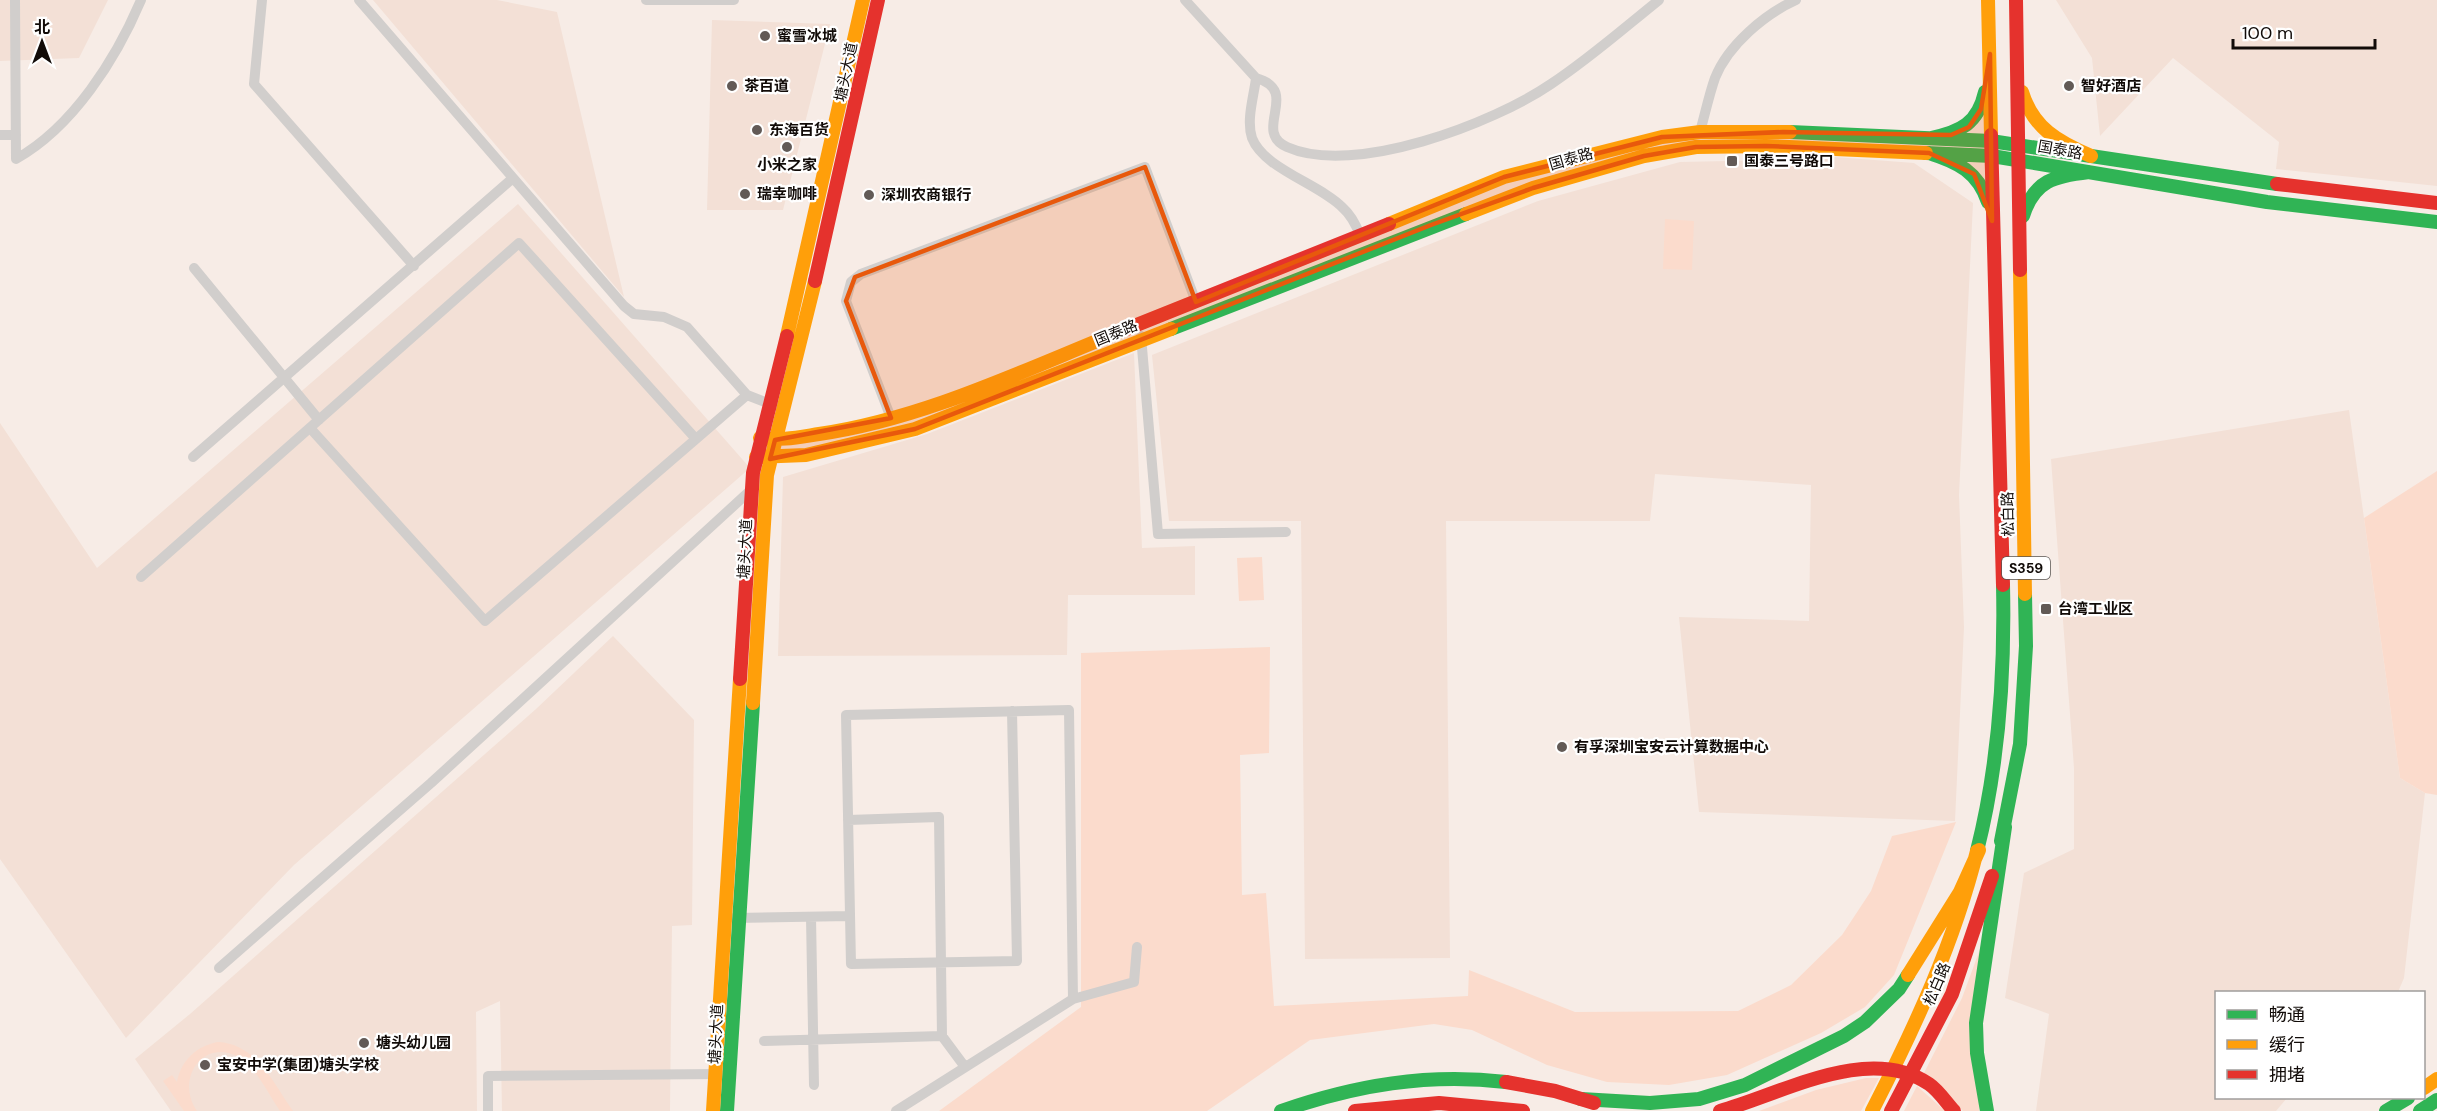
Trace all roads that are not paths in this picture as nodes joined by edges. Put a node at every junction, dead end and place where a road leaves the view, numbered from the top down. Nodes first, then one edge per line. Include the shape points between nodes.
1 (15, 0) edge
2 (141, 0) edge
3 (262, 0) edge
4 (359, 0) edge
5 (646, 0) edge
6 (734, 0) edge
7 (863, 0) edge
8 (878, 0) edge
9 (1185, 0) edge
10 (1659, 0) edge
11 (1796, 0) edge
12 (1988, 0) edge
13 (2016, 0) edge
14 (1990, 54) junction
15 (2017, 64) junction
16 (1256, 78) junction
17 (1700, 132) junction
18 (0, 135) edge
19 (16, 135) junction
20 (1931, 138) junction
21 (1991, 141) junction
22 (2018, 144) junction
23 (1929, 153) junction
24 (1992, 156) junction
25 (2091, 156) junction
26 (2018, 159) junction
27 (2089, 172) junction
28 (513, 178) junction
29 (2437, 203) edge
30 (1992, 220) junction
31 (2437, 222) edge
32 (1360, 235) junction
33 (2018, 235) junction
34 (414, 266) junction
35 (194, 268) dead end
36 (1196, 302) junction
37 (1140, 324) junction
38 (1142, 340) junction
39 (285, 378) junction
40 (747, 395) junction
41 (770, 405) junction
42 (783, 409) junction
43 (891, 418) junction
44 (314, 424) junction
45 (760, 438) junction
46 (696, 439) junction
47 (774, 440) junction
48 (193, 457) dead end
49 (756, 457) junction
50 (770, 459) junction
51 (767, 475) junction
52 (751, 491) junction
53 (1286, 532) dead end
54 (141, 577) dead end
55 (1012, 711) junction
56 (848, 820) junction
57 (2005, 826) junction
58 (1979, 850) junction
59 (850, 916) junction
60 (811, 917) junction
61 (732, 918) junction
62 (1137, 947) dead end
63 (941, 962) junction
64 (219, 968) dead end
65 (1073, 999) junction
66 (942, 1036) junction
67 (813, 1040) junction
68 (764, 1041) dead end
69 (965, 1067) junction
70 (722, 1074) junction
71 (814, 1085) dead end
72 (1581, 1099) junction
73 (2406, 1099) edge
74 (2437, 1100) edge
75 (1952, 1108) edge
76 (488, 1111) edge
77 (713, 1111) edge
78 (727, 1111) edge
79 (896, 1111) edge
80 (1281, 1111) edge
81 (1355, 1111) edge
82 (1522, 1111) edge
83 (1620, 1111) edge
84 (1720, 1111) edge
85 (1872, 1111) edge
86 (1891, 1111) edge
87 (1987, 1111) edge
88 (2386, 1111) edge
89 (2420, 1111) edge

1 - 19 street
2 - 19 street via 80,103 44,140 16,159
3 - 34 street via 254,84
4 - 28 street
5 - 6 street
7 - 41 main road, 塘头大道
8 - 42 main road, 塘头大道
9 - 16 street
10 - 16 street via 1551,85 1496,114 1438,136 1379,152 1318,153 1280,143 1273,126 1277,93 1273,86
11 - 17 street via 1778,8 1740,41 1716,75
12 - 14 main road, 松白路 / S359
13 - 15 main road, 松白路 / S359
14 - 20 main road via 1984,101 1976,119 1960,132
14 - 21 main road, 松白路 / S359
15 - 22 main road, 松白路 / S359
15 - 25 main road via 2024,99 2037,125 2054,140
16 - 32 street via 1250,120 1252,137 1261,152 1343,207
17 - 20 main road, 国泰路
17 - 32 main road, 国泰路 via 1662,137 1504,177
18 - 19 street
20 - 21 main road, 国泰路
21 - 22 main road, 国泰路
21 - 24 main road, 松白路 / S359
22 - 25 main road, 国泰路
22 - 26 main road, 松白路 / S359
23 - 24 main road, 国泰路
23 - 30 main road via 1955,161 1974,174 1986,195
23 - 38 main road, 国泰路 via 1766,146 1696,147 1644,156 1533,188
24 - 26 main road, 国泰路
24 - 30 main road, 松白路 / S359
25 - 29 main road, 国泰路
26 - 27 main road, 国泰路
26 - 33 main road, 松白路 / S359
27 - 31 main road, 国泰路 via 2267,202
27 - 33 main road via 2053,176 2042,182 2028,198
28 - 34 street
28 - 40 street via 624,306 634,314 664,317 687,327
30 - 58 main road, 松白路 / S359 via 2004,676 1997,748
32 - 36 main road, 国泰路
33 - 57 main road, 松白路 / S359 via 2026,646 2020,744
34 - 39 street
35 - 39 street
36 - 37 main road, 国泰路
36 - 43 street via 1144,167 872,270 850,282 846,301
37 - 38 street
37 - 43 main road, 国泰路
38 - 50 main road, 国泰路 via 915,429
38 - 53 street via 1158,534
39 - 44 street
39 - 48 street
40 - 41 street
40 - 46 street
41 - 42 street
41 - 45 main road, 塘头大道
42 - 47 main road, 塘头大道
43 - 47 main road, 国泰路 via 847,430
44 - 46 street via 519,243
44 - 46 street via 485,621
44 - 54 street
45 - 47 main road, 国泰路
45 - 49 main road, 塘头大道
47 - 50 main road, 塘头大道
49 - 50 main road, 国泰路
49 - 52 main road, 塘头大道
50 - 51 main road, 塘头大道
51 - 52 street
51 - 61 main road, 塘头大道
52 - 61 main road, 塘头大道
52 - 64 street via 431,783
55 - 56 street via 846,715
55 - 63 street via 1017,961
55 - 65 street via 1069,710
56 - 59 street
56 - 63 street via 939,817
57 - 86 main road, 松白路 / S359 via 1952,994
57 - 87 main road via 1976,1023
58 - 72 main road via 1960,892 1899,988 1865,1022 1844,1036 1745,1085 1699,1099 1650,1103
58 - 85 main road, 松白路 / S359 via 1945,960
59 - 60 street
59 - 63 street via 851,964
60 - 61 street
60 - 67 street
61 - 70 main road, 塘头大道
62 - 65 street via 1134,982
63 - 66 street
65 - 69 street
66 - 67 street
66 - 69 street
67 - 68 street
67 - 71 street
69 - 79 street
70 - 76 street via 488,1076
70 - 77 main road, 塘头大道
70 - 78 main road, 塘头大道
72 - 80 main road via 1478,1078 1424,1076 1345,1090
72 - 83 main road
73 - 88 main road
74 - 89 main road
75 - 84 main road via 1928,1084 1903,1072 1877,1067 1846,1070
81 - 82 main road via 1438,1103

